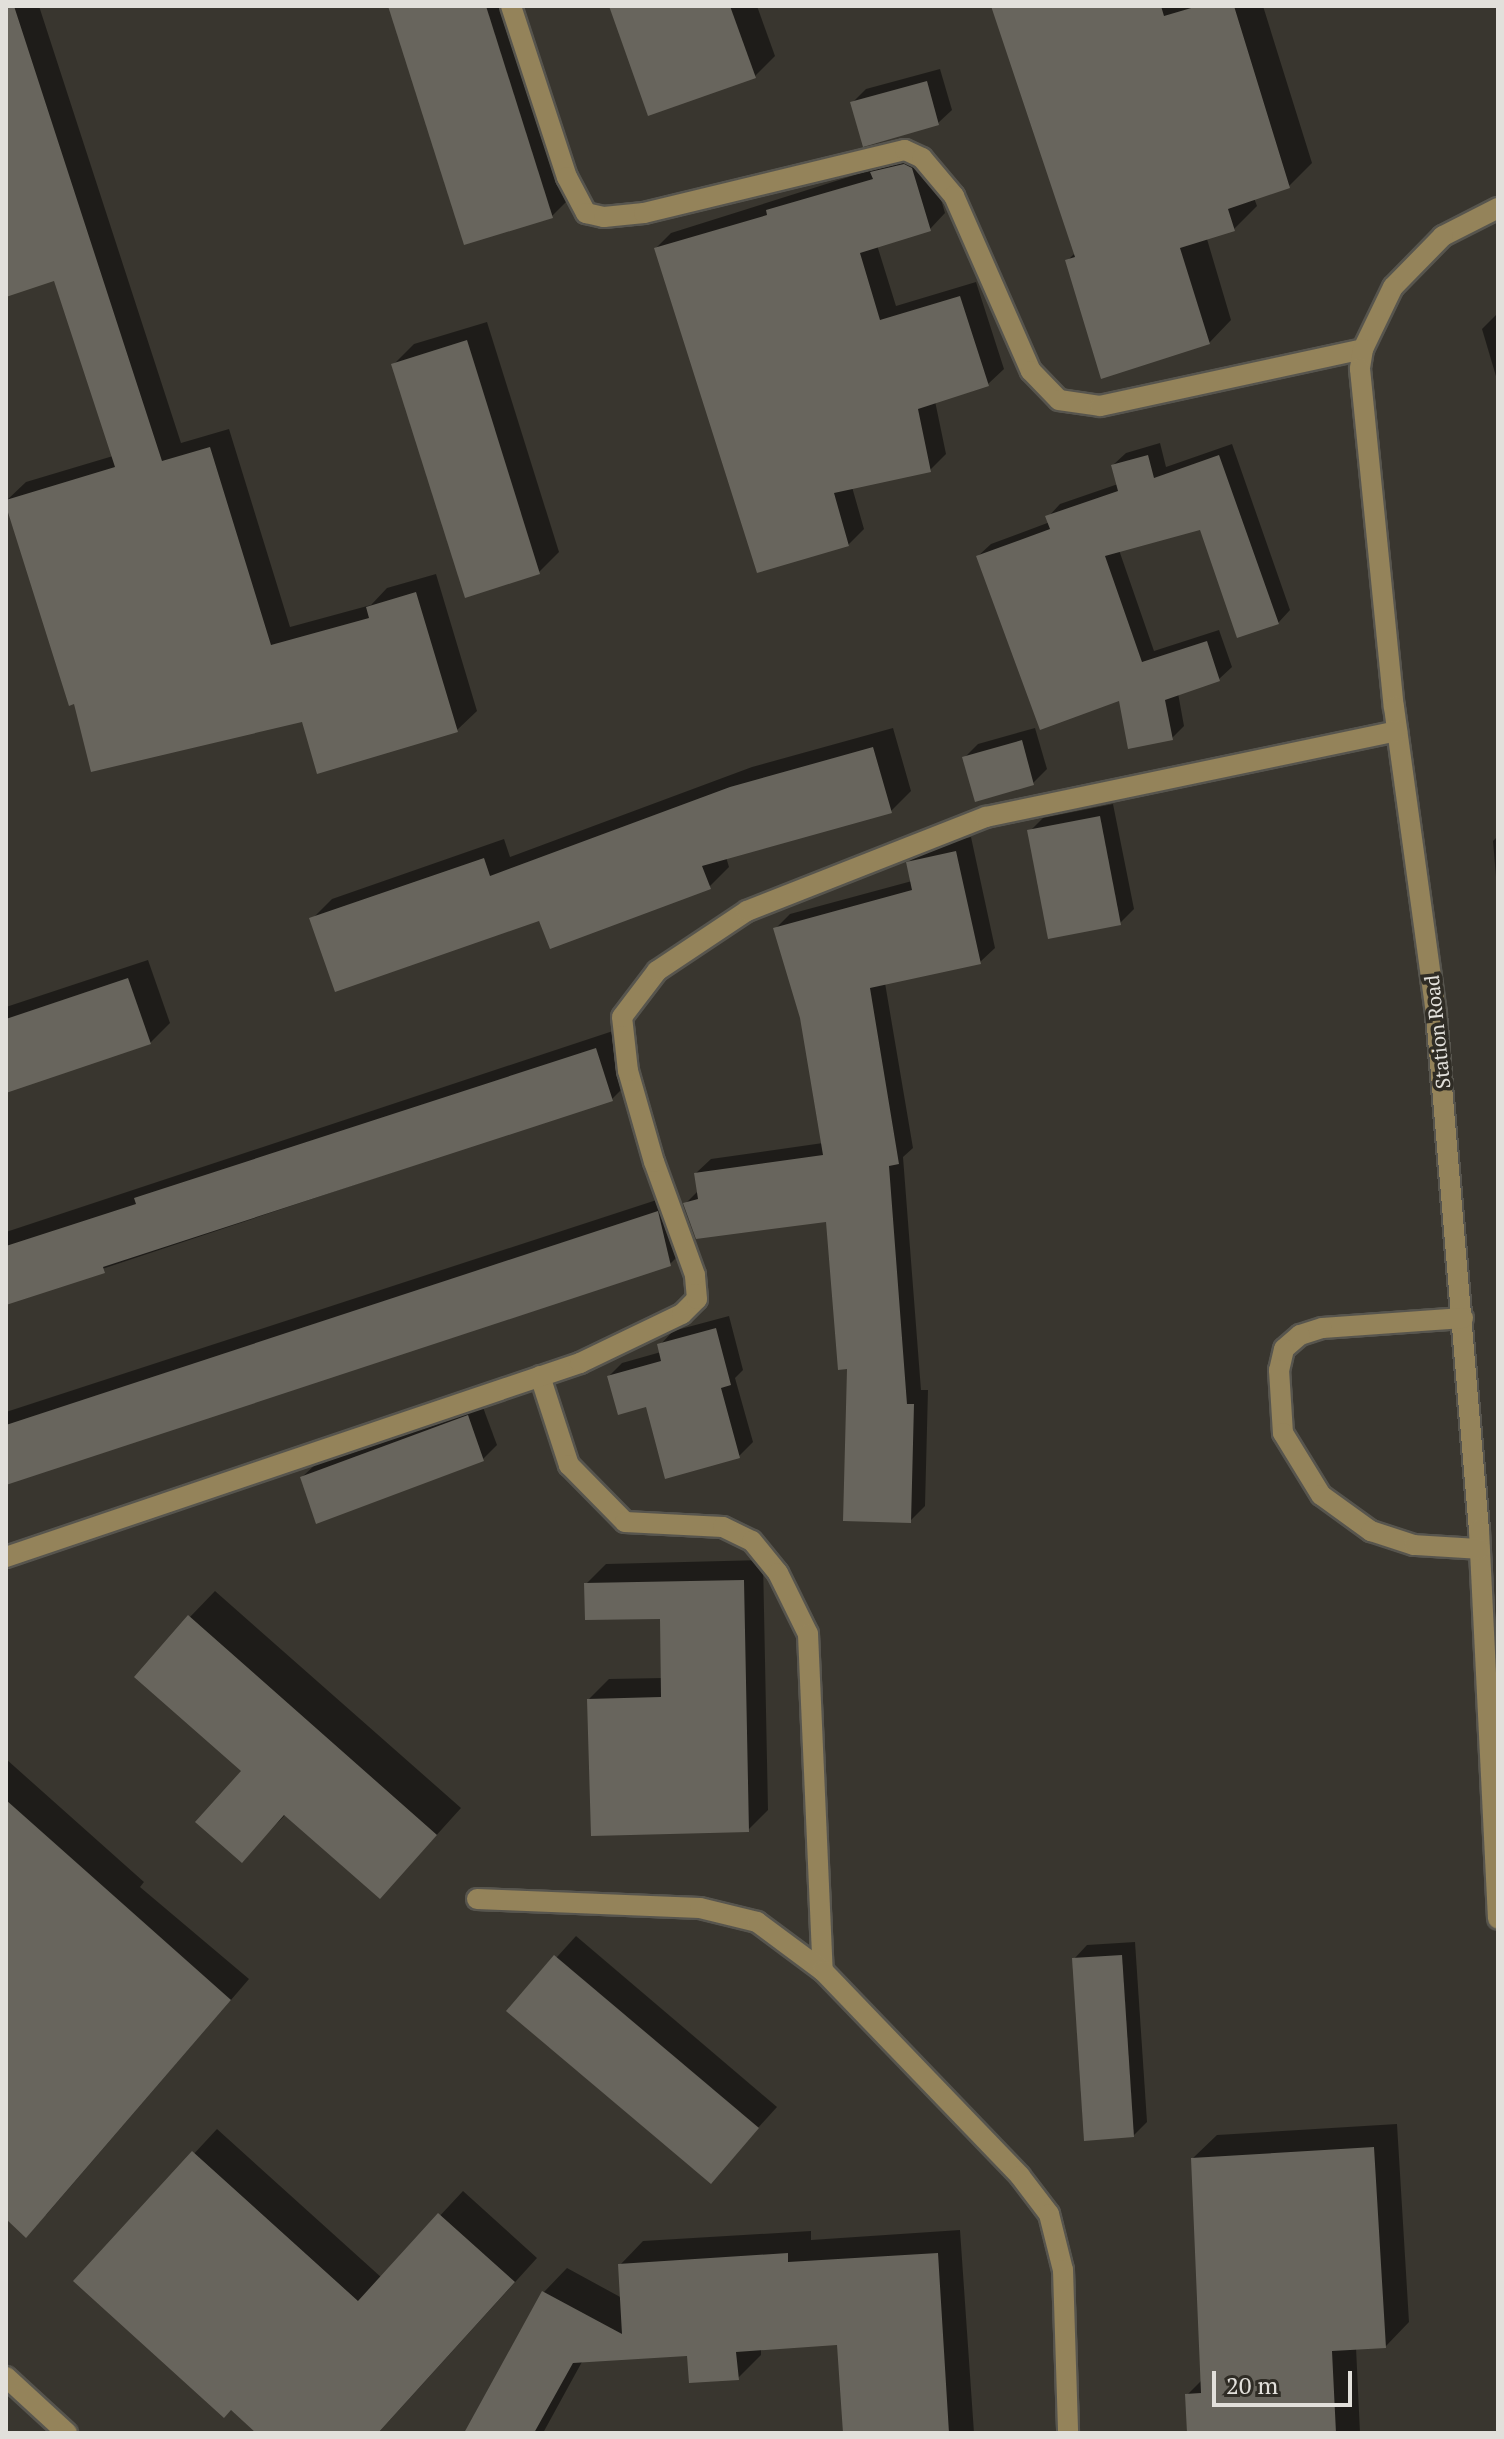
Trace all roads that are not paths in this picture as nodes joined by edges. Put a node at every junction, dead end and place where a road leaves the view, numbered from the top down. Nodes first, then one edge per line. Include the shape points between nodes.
1 (511, 6) edge
2 (1498, 208) edge
3 (1363, 349) junction
4 (1397, 731) junction
5 (1463, 1318) junction
6 (540, 1376) junction
7 (1480, 1549) junction
8 (6, 1557) edge
9 (477, 1899) dead end
10 (1498, 1919) edge
11 (823, 1971) junction
12 (6, 2377) edge
13 (67, 2433) edge
14 (1068, 2433) edge

1 - 3 street via 567,177 586,213 644,213 905,150 922,158 954,196 1031,371 1059,400 1100,406
2 - 3 street, Station Road via 1443,236 1393,287
3 - 4 street, Station Road via 1360,369
4 - 5 street, Station Road via 1436,1014
4 - 6 street via 986,817 747,911 657,971 622,1017 628,1071 695,1275 697,1299 682,1314
5 - 7 street, Station Road
5 - 7 street via 1322,1328 1300,1335 1284,1349 1279,1370 1283,1433 1321,1495 1371,1531 1414,1545
6 - 8 street
6 - 11 street via 569,1465 625,1522 723,1527 752,1541 778,1573 808,1634
7 - 10 street, Station Road
9 - 11 street via 700,1908 757,1922
11 - 14 street via 1020,2176 1049,2214 1063,2270
12 - 13 street

